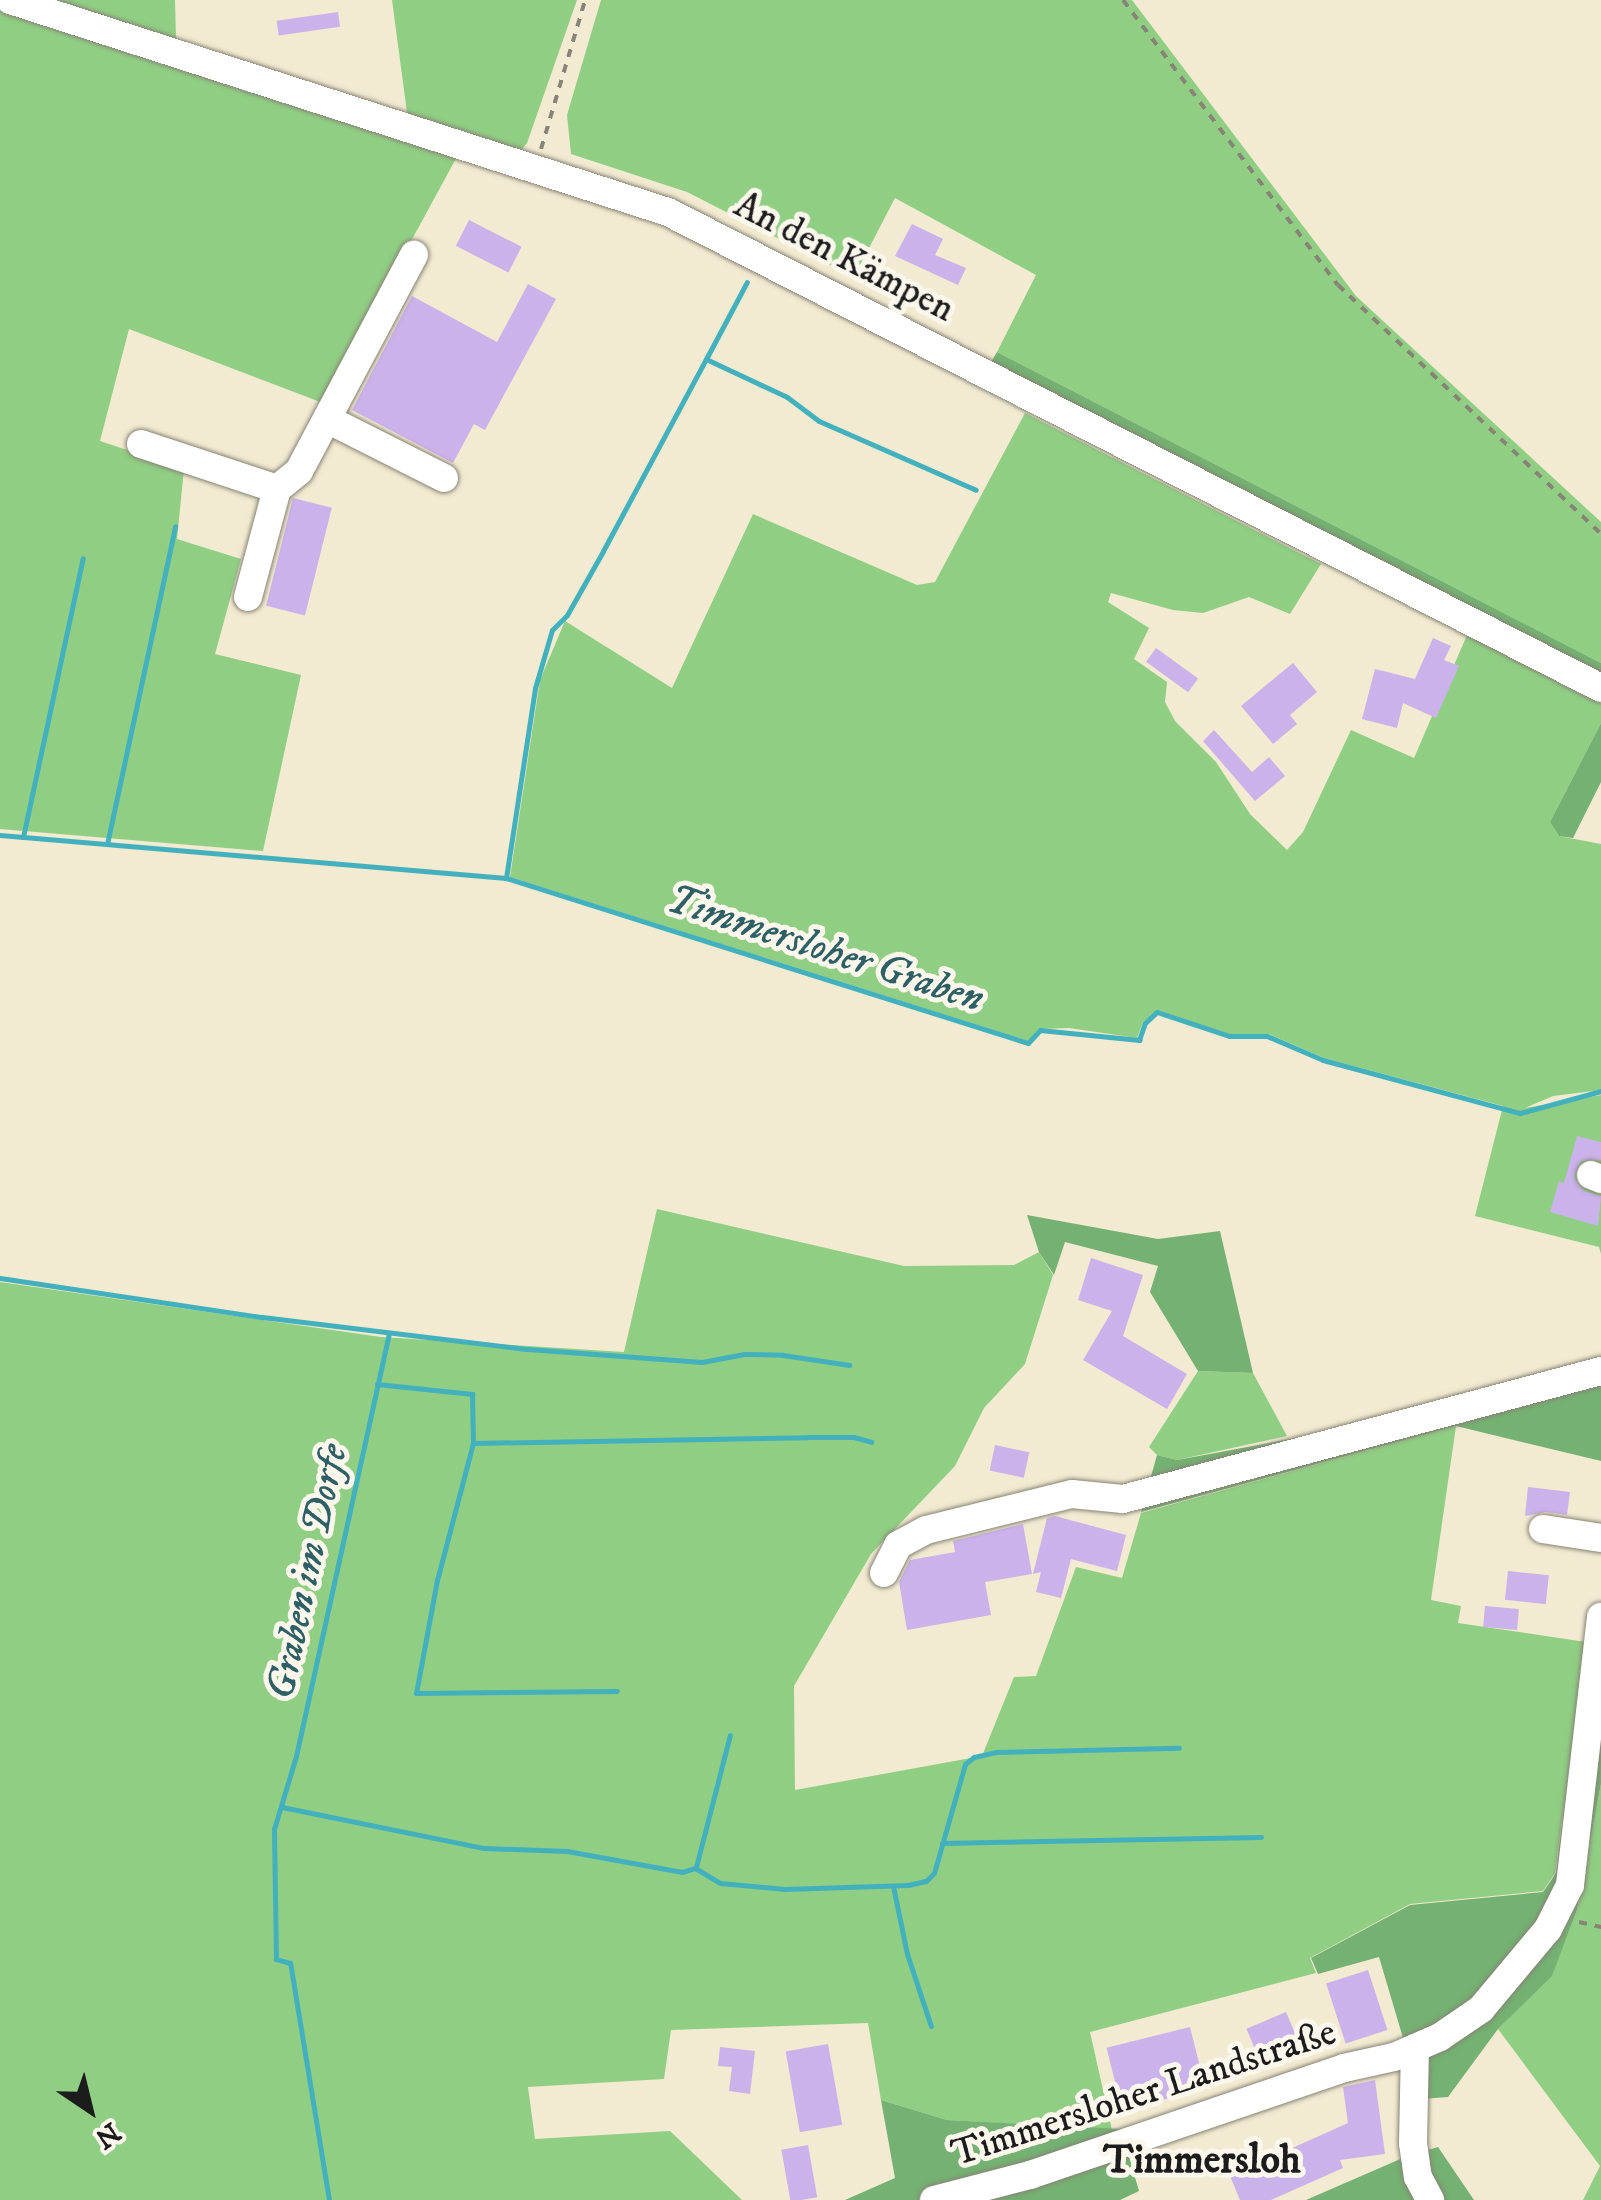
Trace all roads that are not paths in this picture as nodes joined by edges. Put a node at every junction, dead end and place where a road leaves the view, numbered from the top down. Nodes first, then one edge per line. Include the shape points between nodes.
1 (10, 0) edge
2 (414, 255) dead end
3 (327, 419) junction
4 (142, 444) dead end
5 (444, 478) dead end
6 (277, 489) junction
7 (248, 597) dead end
8 (1601, 688) edge
9 (1601, 1371) edge
10 (1542, 1529) dead end
11 (1601, 1538) edge
12 (884, 1573) dead end
13 (1601, 1618) edge
14 (1415, 2048) junction
15 (934, 2200) edge
16 (1430, 2200) edge

1 - 8 street, An den Kämpen via 668,212
2 - 3 street
3 - 5 street
3 - 6 street via 299,471
4 - 6 street
6 - 7 street
9 - 12 street via 1124,1499 1072,1494 926,1530 898,1545
10 - 11 street
13 - 14 street, Timmersloher Landstraße via 1570,1885 1548,1929 1481,2009
14 - 15 street, Timmersloher Landstraße via 1030,2176
14 - 16 street via 1413,2143

